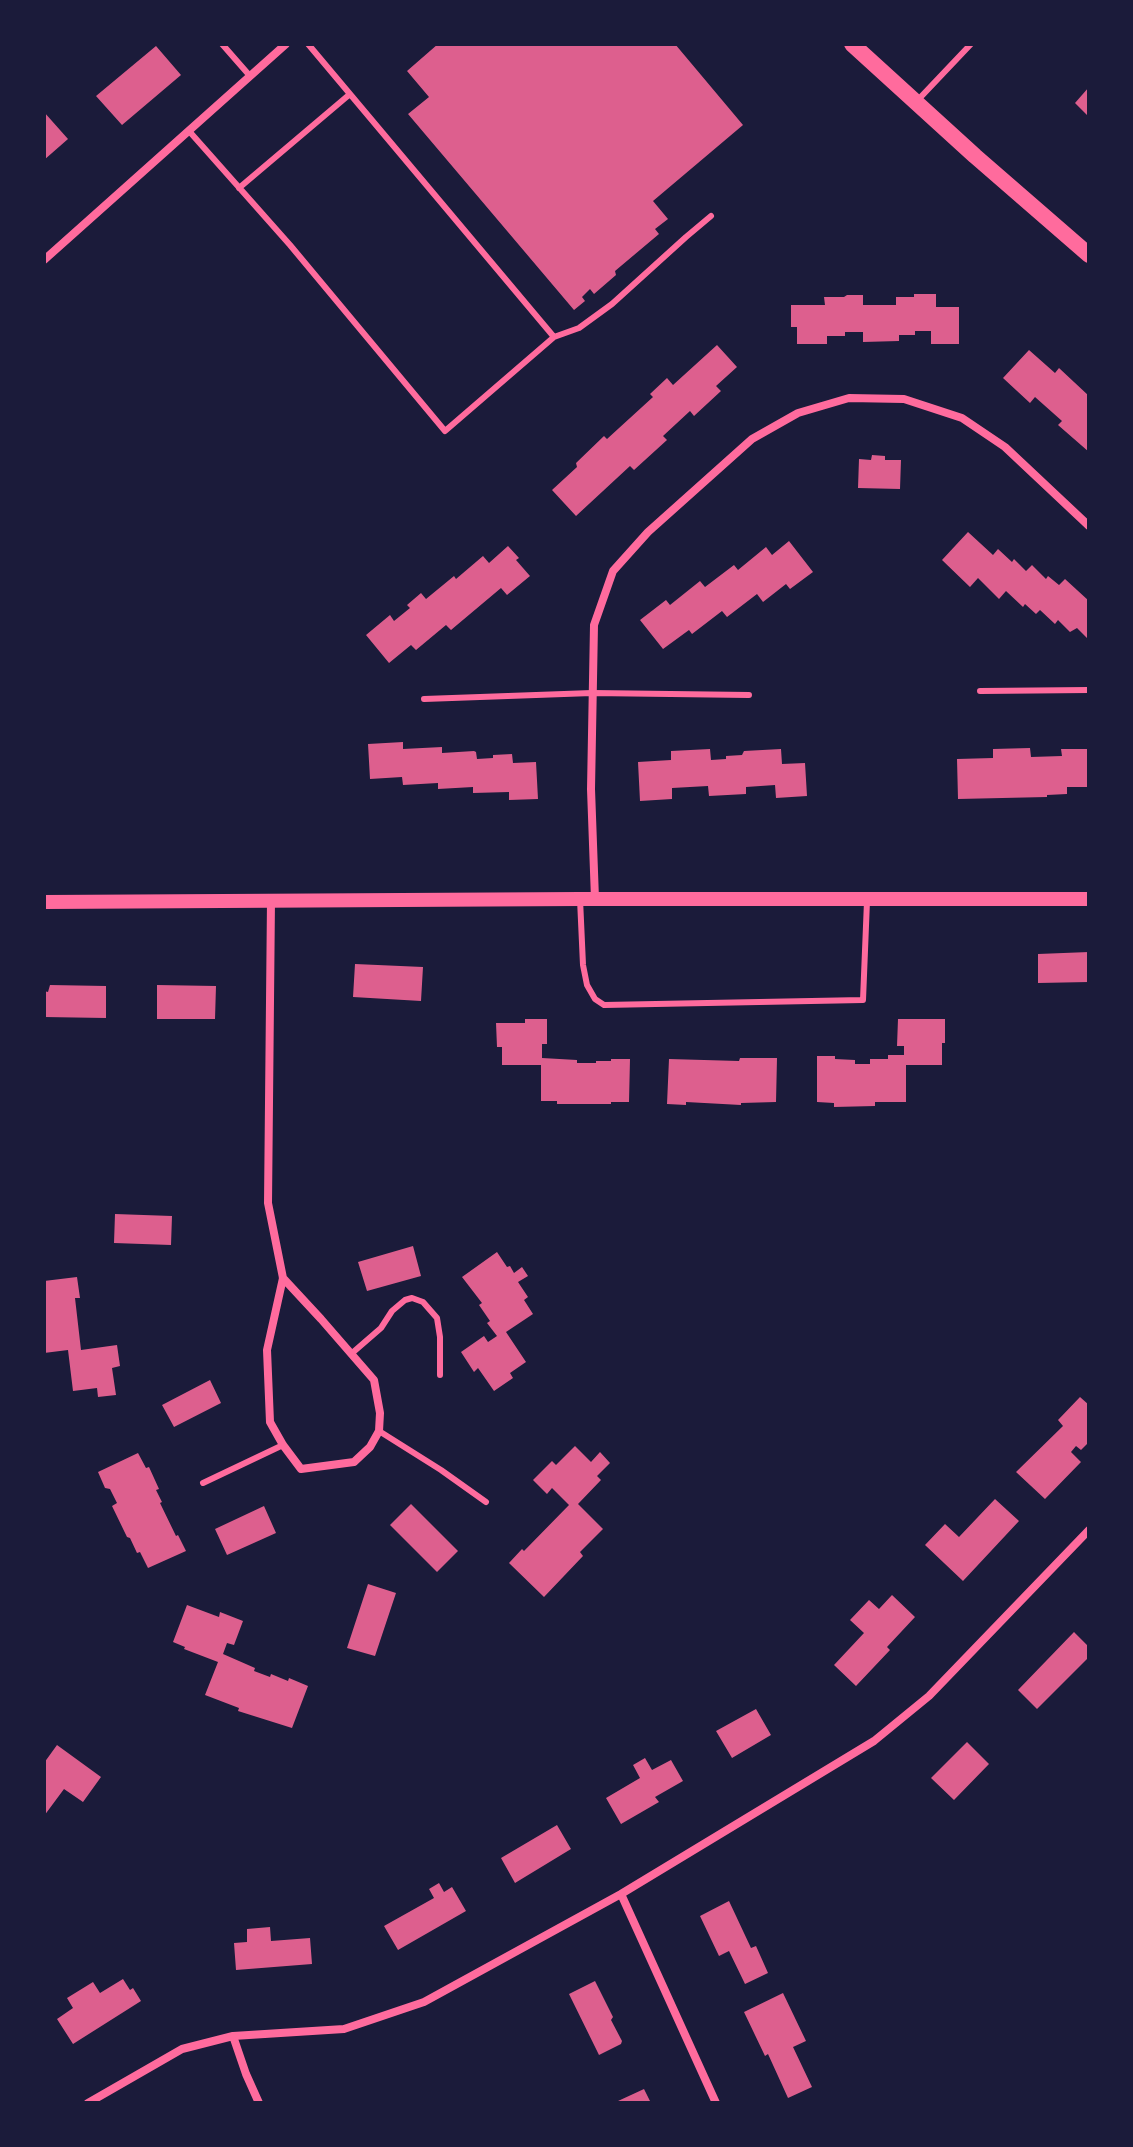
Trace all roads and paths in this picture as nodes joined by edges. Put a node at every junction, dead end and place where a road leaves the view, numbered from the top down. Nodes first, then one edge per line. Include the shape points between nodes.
1 (222, 44) edge
2 (286, 44) edge
3 (308, 44) edge
4 (852, 44) edge
5 (971, 44) edge
6 (250, 76) junction
7 (350, 94) junction
8 (916, 102) junction
9 (189, 131) junction
10 (239, 188) junction
11 (711, 216) dead end
12 (1089, 255) edge
13 (44, 260) edge
14 (554, 337) junction
15 (1089, 526) edge
16 (1089, 690) edge
17 (980, 691) dead end
18 (592, 693) junction
19 (749, 695) dead end
20 (424, 699) dead end
21 (587, 899) junction
22 (867, 899) junction
23 (1089, 899) edge
24 (271, 900) junction
25 (44, 902) edge
26 (283, 1278) junction
27 (351, 1354) junction
28 (440, 1375) dead end
29 (379, 1431) junction
30 (283, 1445) junction
31 (203, 1483) dead end
32 (486, 1502) dead end
33 (1089, 1530) edge
34 (621, 1894) junction
35 (233, 2036) junction
36 (88, 2103) edge
37 (259, 2103) edge
38 (716, 2103) edge

1 - 6 lane
2 - 6 street
3 - 7 lane
4 - 8 main road
5 - 8 lane
6 - 9 street
7 - 10 lane
7 - 14 lane
8 - 12 main road
9 - 10 lane
9 - 13 street
10 - 14 lane via 445,431
11 - 14 lane via 604,310
15 - 18 street via 1005,447 962,418 904,399 849,398 798,413 752,439 648,532 613,571 594,625
16 - 17 lane
18 - 19 lane
18 - 20 lane
18 - 21 street
21 - 22 street
21 - 22 lane via 583,965 587,985 604,1005 863,1000
21 - 24 street
22 - 23 street
24 - 25 street
24 - 26 street via 268,1203
26 - 27 street
26 - 30 street via 267,1350 270,1422
27 - 28 lane via 412,1298 437,1318
27 - 29 street via 374,1380
29 - 30 street via 354,1462 301,1469
29 - 32 lane
30 - 31 lane
33 - 34 street via 929,1696 874,1741
34 - 35 street via 424,2002 344,2029
34 - 38 street
35 - 36 street via 182,2049
35 - 37 street

